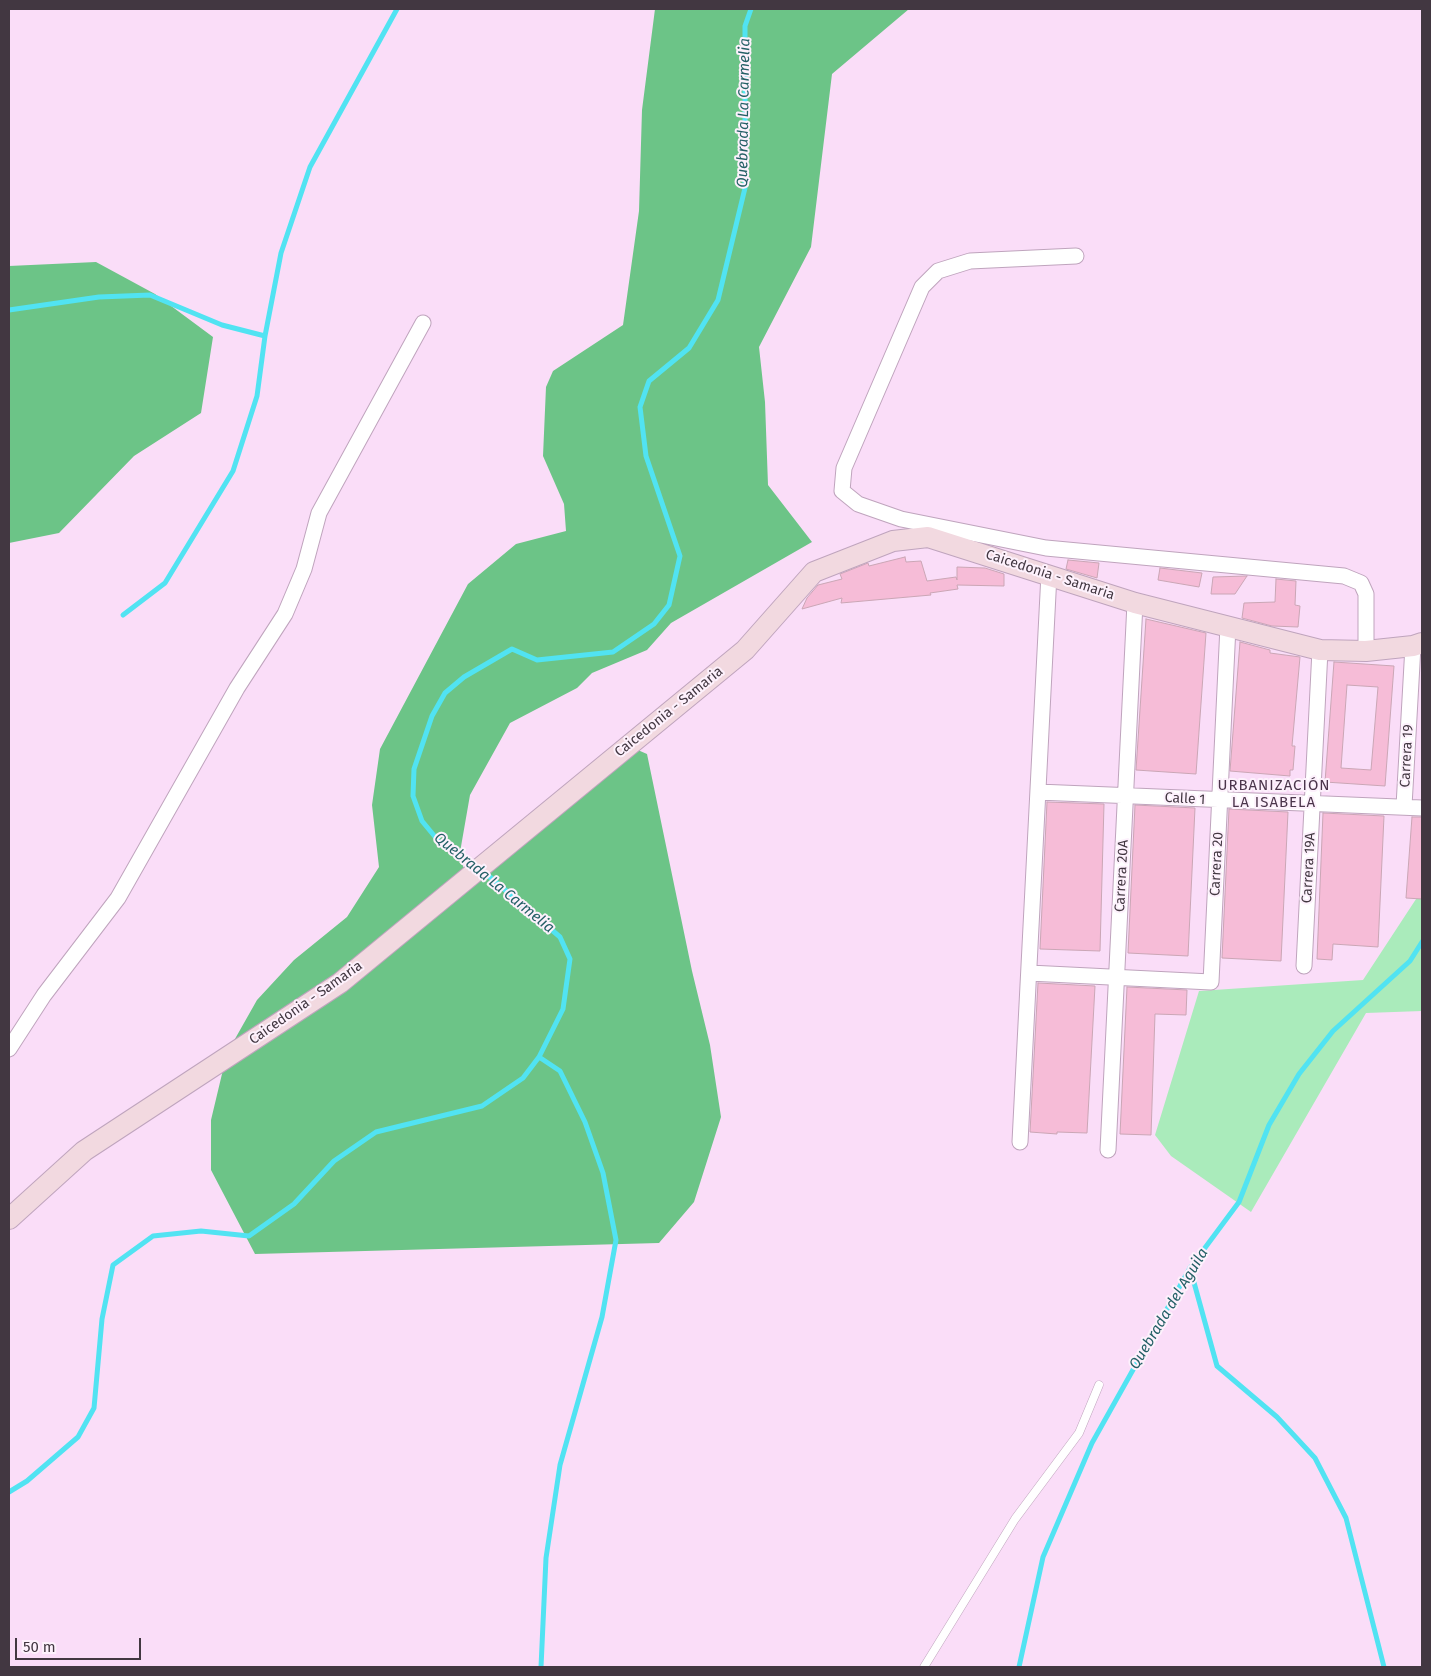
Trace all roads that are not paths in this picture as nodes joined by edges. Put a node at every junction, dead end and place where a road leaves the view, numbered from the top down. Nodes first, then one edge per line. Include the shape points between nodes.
1 (1076, 256) dead end
2 (423, 323) dead end
3 (1049, 574) junction
4 (1136, 603) junction
5 (1228, 626) junction
6 (1418, 645) edge
7 (1320, 650) junction
8 (1366, 651) junction
9 (1038, 792) junction
10 (1126, 796) junction
11 (1220, 801) junction
12 (1313, 804) junction
13 (1404, 806) junction
14 (1422, 808) edge
15 (1304, 966) dead end
16 (1029, 973) junction
17 (1117, 977) junction
18 (9, 1049) edge
19 (1020, 1142) dead end
20 (1108, 1150) dead end
21 (9, 1220) edge
22 (1098, 1385) dead end
23 (924, 1667) edge

1 - 8 street via 970,261 938,272 922,287 844,468 842,491 858,504 901,519 1046,548 1344,576 1361,583 1366,594
2 - 18 street via 319,513 304,569 285,614 237,688 118,898 44,995
3 - 4 street, Caicedonia - Samaria
3 - 9 street
3 - 21 street, Caicedonia - Samaria via 928,537 893,541 814,572 745,650 340,983 84,1151
4 - 5 street, Caicedonia - Samaria
4 - 10 street, Carrera 20A
5 - 7 street, Caicedonia - Samaria
5 - 11 street, Carrera 20
6 - 8 street, Caicedonia - Samaria
6 - 13 street, Carrera 19
7 - 8 street, Caicedonia - Samaria
7 - 12 street, Carrera 19A
9 - 10 street, Calle 1
9 - 16 street
10 - 11 street, Calle 1
10 - 17 street, Carrera 20A
11 - 12 street, Calle 1
11 - 17 street, Carrera 20 via 1211,982
12 - 13 street, Calle 1
12 - 15 street, Carrera 19A
13 - 14 street, Calle 1
16 - 17 street
16 - 19 street
17 - 20 street, Carrera 20A
22 - 23 lane via 1079,1433 1015,1519

